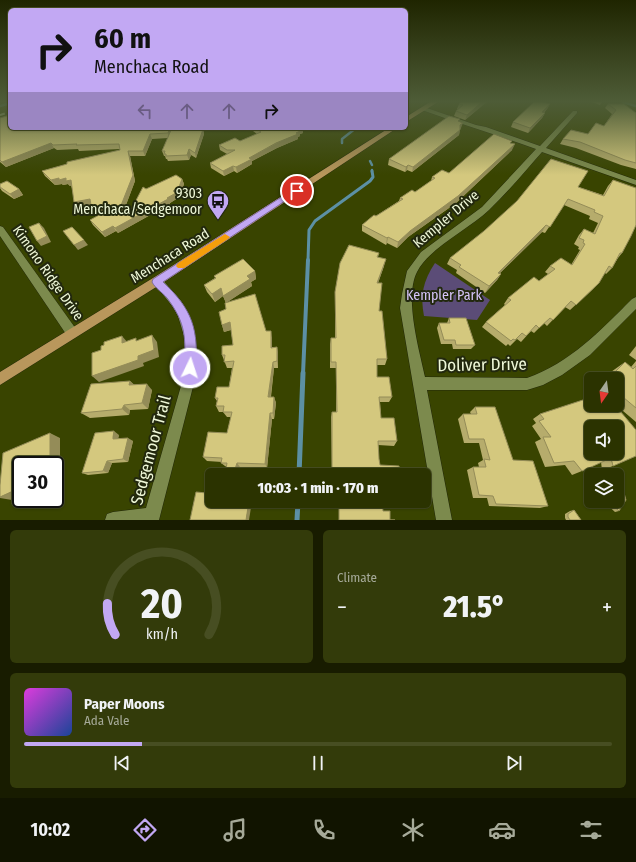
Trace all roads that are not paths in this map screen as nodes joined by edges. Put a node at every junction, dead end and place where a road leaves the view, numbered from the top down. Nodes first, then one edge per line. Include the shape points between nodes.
1 (472, 126) edge
2 (562, 126) edge
3 (391, 130) edge
4 (540, 149) junction
5 (636, 183) edge
6 (0, 229) edge
7 (157, 282) junction
8 (636, 302) edge
9 (72, 333) junction
10 (0, 379) edge
11 (420, 383) junction
12 (151, 517) edge
13 (113, 520) edge
14 (444, 520) edge

1 - 4 street via 484,128
2 - 4 street, Kempler Drive
3 - 7 main road, Menchaca Road
4 - 5 street
4 - 11 street, Kempler Drive via 485,208 424,256 412,271 406,308
6 - 9 street, Kimono Ridge Drive
7 - 9 main road, Menchaca Road
7 - 12 street, Sedgemoor Trail via 180,307 187,320 192,342 189,379
8 - 11 street, Doliver Drive via 580,355 544,379 527,384
9 - 10 main road, Menchaca Road
11 - 14 street, Kempler Drive
12 - 13 street

